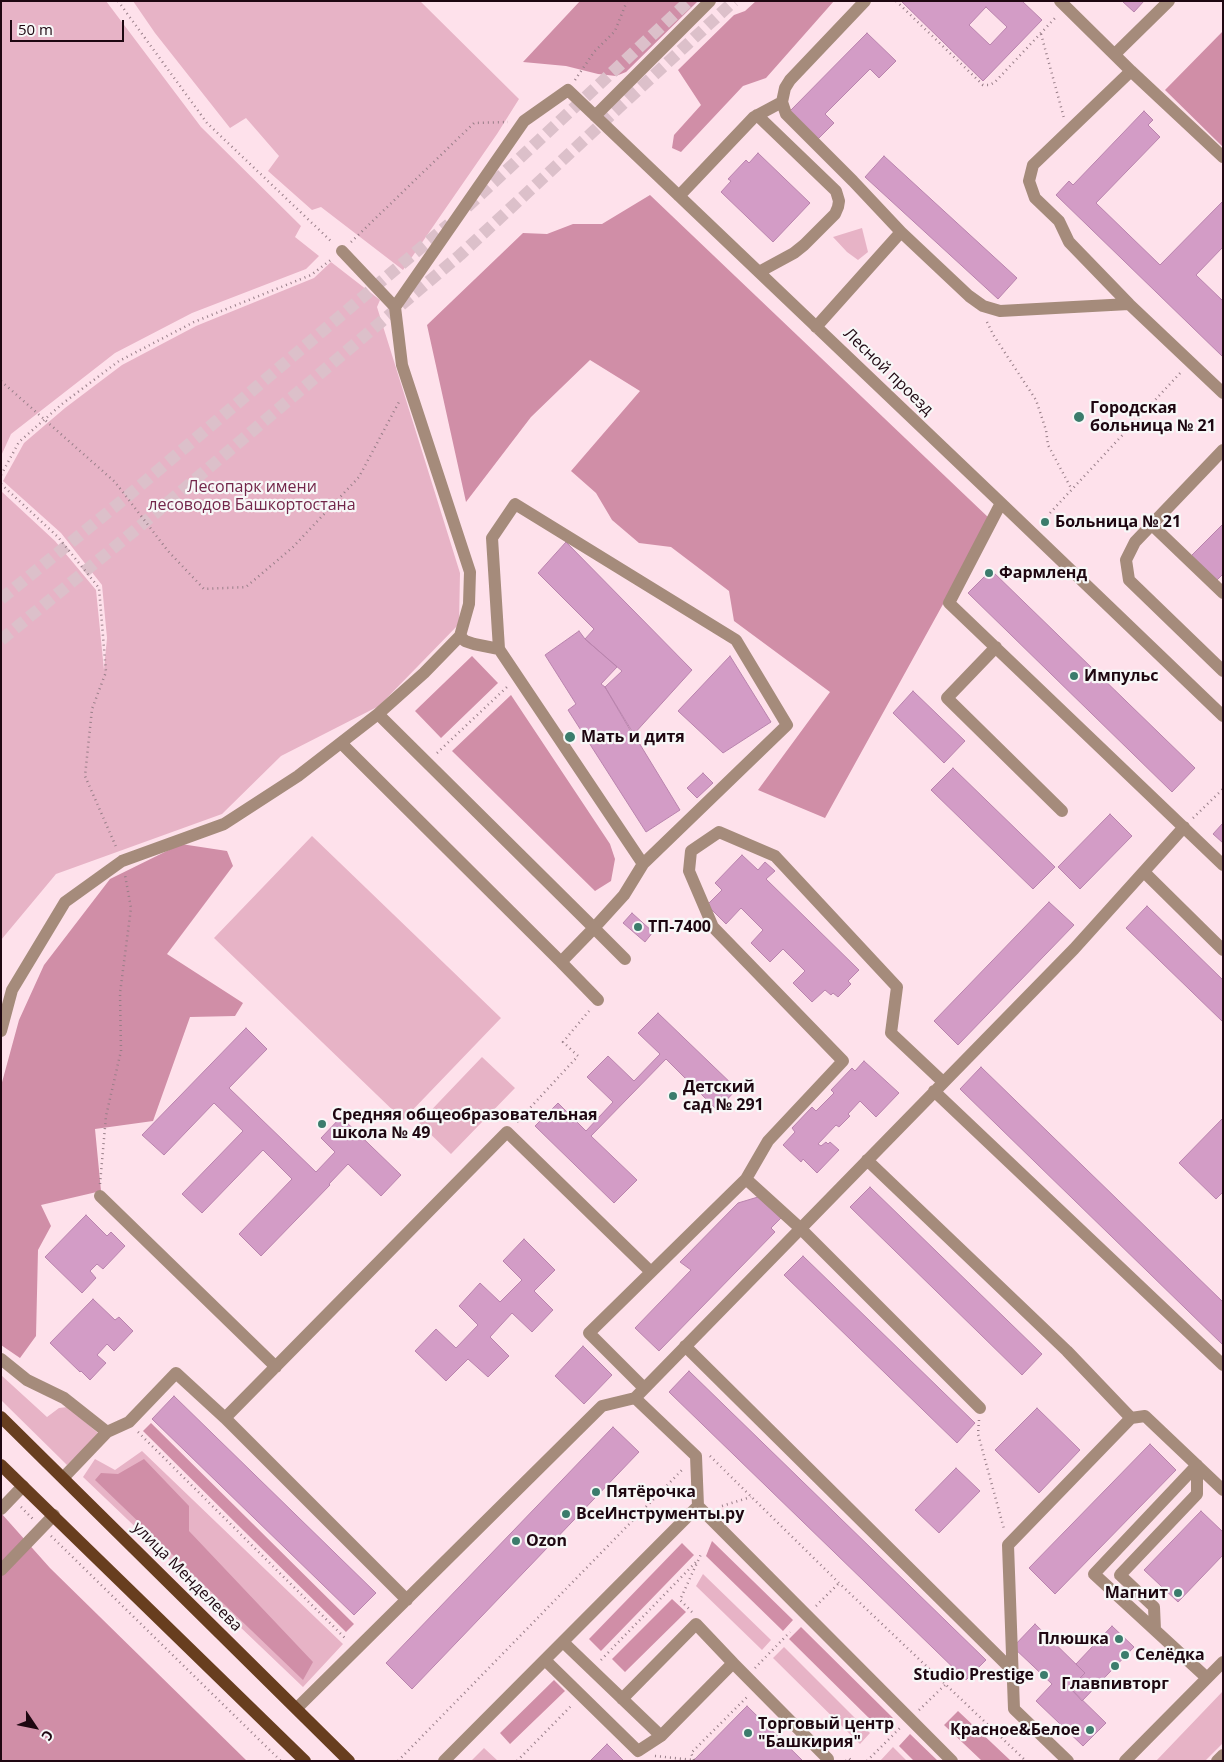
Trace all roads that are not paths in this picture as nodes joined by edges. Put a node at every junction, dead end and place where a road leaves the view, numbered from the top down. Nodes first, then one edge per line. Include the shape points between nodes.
1 (710, 1) edge
2 (865, 1) edge
3 (1169, 1) edge
4 (1063, 4) edge
5 (1115, 54) junction
6 (1131, 71) junction
7 (782, 102) junction
8 (757, 115) junction
9 (595, 116) junction
10 (1223, 157) edge
11 (679, 196) junction
12 (901, 232) junction
13 (342, 251) road end
14 (759, 272) junction
15 (1129, 304) junction
16 (395, 307) junction
17 (816, 326) junction
18 (1223, 393) edge
19 (1223, 450) edge
20 (1001, 503) junction
21 (1152, 525) junction
22 (1223, 594) edge
23 (460, 636) junction
24 (996, 647) junction
25 (499, 649) junction
26 (1223, 671) edge
27 (378, 714) junction
28 (1223, 716) edge
29 (341, 743) junction
30 (1062, 811) dead end
31 (1184, 827) junction
32 (643, 864) junction
33 (1223, 865) edge
34 (1144, 872) junction
35 (594, 928) junction
36 (1223, 950) edge
37 (625, 959) dead end
38 (561, 962) junction
39 (598, 1000) road end
40 (1, 1031) edge
41 (939, 1086) junction
42 (867, 1160) junction
43 (746, 1178) junction
44 (100, 1196) road end
45 (800, 1228) junction
46 (651, 1272) junction
47 (685, 1346) junction
48 (1, 1359) edge
49 (1223, 1365) edge
50 (276, 1367) junction
51 (639, 1393) junction
52 (980, 1408) road end
53 (1, 1417) edge
54 (225, 1418) junction
55 (1131, 1418) junction
56 (107, 1432) junction
57 (1, 1464) edge
58 (1197, 1465) junction
59 (64, 1477) junction
60 (23, 1486) junction
61 (1223, 1490) edge
62 (698, 1506) junction
63 (1, 1509) edge
64 (54, 1515) junction
65 (1, 1570) edge
66 (406, 1600) junction
67 (1155, 1630) junction
68 (563, 1642) junction
69 (544, 1660) junction
70 (1223, 1662) edge
71 (733, 1663) junction
72 (1012, 1670) junction
73 (1207, 1678) junction
74 (622, 1699) junction
75 (297, 1708) junction
76 (661, 1736) junction
77 (1223, 1755) edge
78 (828, 1759) dead end
79 (446, 1760) edge
80 (305, 1761) edge
81 (349, 1761) edge
82 (952, 1761) edge
83 (1068, 1761) edge
84 (1125, 1761) edge
85 (1217, 1761) edge

1 - 9 street
2 - 7 street via 790,80
3 - 5 street
4 - 5 street
5 - 6 street
6 - 10 street
6 - 15 street via 1033,165 1029,181 1035,198 1059,221 1068,242
7 - 8 street
7 - 12 street via 786,114
8 - 11 street
8 - 14 street via 836,191 839,201 835,214 804,245
9 - 11 street, Лесной проезд
9 - 16 street, Лесной проезд via 568,90 524,121
11 - 14 street, Лесной проезд
12 - 15 street via 983,306 1000,311
12 - 17 street
13 - 16 street
14 - 17 street, Лесной проезд
15 - 18 street
16 - 23 street via 402,365 470,572 470,604
17 - 20 street, Лесной проезд
19 - 21 street
20 - 24 street via 949,603
20 - 28 street, Лесной проезд
21 - 22 street
21 - 26 street via 1135,542 1126,560 1129,580
23 - 25 street via 474,644
23 - 27 street
24 - 30 street via 947,698
24 - 31 street
25 - 32 street
25 - 32 street via 492,538 515,504 736,640 787,725
27 - 29 street
27 - 35 street
29 - 38 street
29 - 40 street via 298,776 224,824 122,861 65,902 12,990
31 - 33 street
31 - 34 street
32 - 35 street via 624,895
34 - 36 street
34 - 41 street via 1074,949
35 - 37 street
35 - 38 street
38 - 39 street
41 - 42 street
41 - 43 street via 891,1033 897,987 775,856 719,832 691,852 689,871 713,927 843,1061 768,1141
41 - 49 street
42 - 45 street
42 - 55 street via 1067,1351
43 - 45 street
43 - 46 street
44 - 50 street
45 - 47 street
45 - 52 street
46 - 50 street via 507,1132
46 - 51 street via 589,1333
47 - 51 street
47 - 72 street
48 - 56 street via 27,1380 64,1398
50 - 54 street
51 - 62 street via 696,1456
51 - 66 street via 602,1406
53 - 59 main road, улица Менделеева
54 - 56 street via 176,1373 129,1422
54 - 66 street
55 - 58 street via 1145,1416
55 - 72 street via 1008,1545
56 - 59 street
57 - 60 main road
58 - 61 street
58 - 67 street via 1197,1494 1120,1575 1154,1607
58 - 67 street via 1094,1574
59 - 75 main road, улица Менделеева
60 - 63 street
60 - 64 main road
62 - 68 street
62 - 82 street
64 - 65 street
64 - 80 main road
66 - 75 street
67 - 73 street
68 - 69 street
68 - 74 street
69 - 76 street via 638,1752
69 - 79 street
70 - 73 street
71 - 74 street via 696,1624
71 - 76 street
71 - 78 street
72 - 83 street via 1014,1709
73 - 84 street
74 - 76 street
75 - 81 main road, улица Менделеева
77 - 85 street

